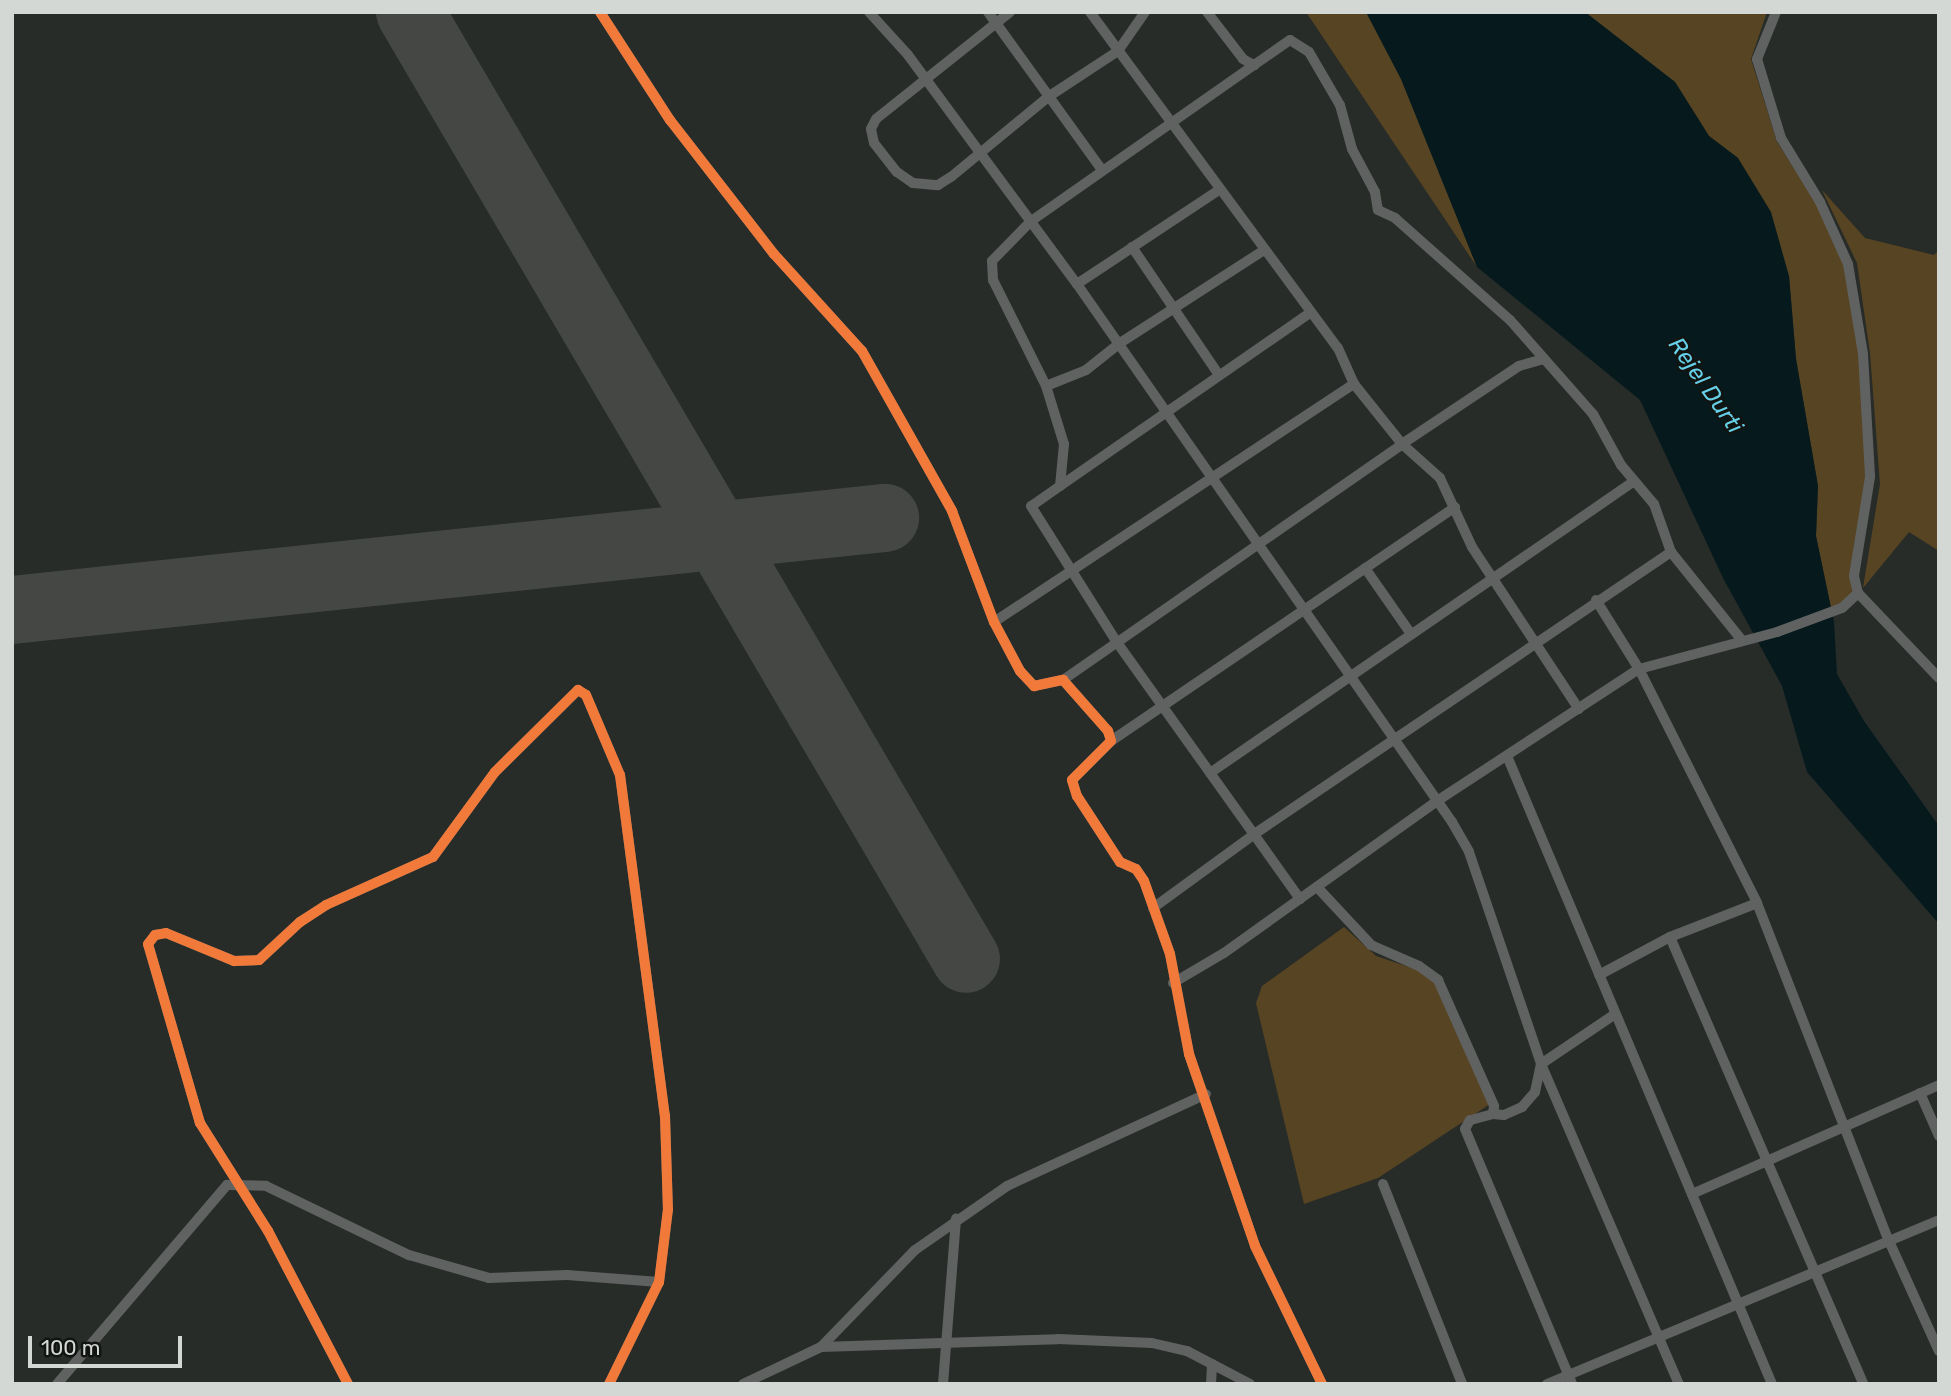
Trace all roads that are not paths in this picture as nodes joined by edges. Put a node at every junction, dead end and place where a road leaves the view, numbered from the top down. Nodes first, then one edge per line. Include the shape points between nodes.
1 (600, 12) edge
2 (869, 12) edge
3 (988, 12) edge
4 (1010, 12) edge
5 (1090, 12) edge
6 (1145, 12) edge
7 (1207, 12) edge
8 (1776, 12) edge
9 (996, 23) junction
10 (1118, 51) junction
11 (1254, 65) junction
12 (925, 77) junction
13 (1048, 97) junction
14 (1173, 125) junction
15 (981, 152) junction
16 (1102, 170) junction
17 (1219, 190) junction
18 (1031, 221) junction
19 (1132, 247) junction
20 (1263, 251) junction
21 (1077, 284) junction
22 (1175, 310) junction
23 (1310, 313) junction
24 (1119, 343) junction
25 (1544, 359) junction
26 (1219, 375) junction
27 (1354, 384) junction
28 (1046, 386) junction
29 (1167, 411) junction
30 (1402, 444) junction
31 (1212, 479) junction
32 (1633, 482) junction
33 (1060, 486) junction
34 (1455, 507) junction
35 (1257, 545) junction
36 (1671, 552) junction
37 (1365, 568) junction
38 (1074, 569) junction
39 (1492, 578) junction
40 (1858, 593) junction
41 (1596, 600) junction
42 (1303, 610) junction
43 (994, 622) junction
44 (1412, 634) junction
45 (1741, 639) junction
46 (1116, 640) junction
47 (1536, 642) junction
48 (1639, 669) junction
49 (1350, 677) junction
50 (1939, 678) edge
51 (1063, 680) junction
52 (1164, 707) junction
53 (1579, 709) junction
54 (1395, 740) junction
55 (1111, 741) junction
56 (1507, 756) junction
57 (1210, 773) junction
58 (1437, 801) junction
59 (1253, 835) junction
60 (1317, 887) junction
61 (1300, 899) junction
62 (1757, 903) junction
63 (1153, 908) junction
64 (1670, 937) junction
65 (1599, 975) junction
66 (1173, 983) junction
67 (1615, 1014) junction
68 (1541, 1064) junction
69 (1939, 1085) edge
70 (1920, 1093) junction
71 (1206, 1094) junction
72 (1493, 1114) junction
73 (1843, 1127) junction
74 (1939, 1136) edge
75 (1768, 1161) junction
76 (240, 1183) junction
77 (1383, 1184) dead end
78 (1692, 1194) junction
79 (956, 1219) junction
80 (1939, 1220) edge
81 (1889, 1241) junction
82 (1815, 1272) junction
83 (659, 1282) junction
84 (1738, 1304) junction
85 (1659, 1337) junction
86 (946, 1341) junction
87 (821, 1347) junction
88 (1939, 1351) edge
89 (1212, 1364) junction
90 (1570, 1379) edge
91 (57, 1384) edge
92 (348, 1384) edge
93 (609, 1384) edge
94 (743, 1384) edge
95 (943, 1384) edge
96 (1212, 1384) edge
97 (1250, 1384) edge
98 (1322, 1384) edge
99 (1462, 1384) edge
100 (1547, 1384) edge
101 (1679, 1384) edge
102 (1772, 1384) edge
103 (1863, 1384) edge

1 - 43 street via 694,151 774,254 862,351 952,511
2 - 12 street
3 - 9 street
4 - 9 street
5 - 10 street
6 - 10 street
7 - 11 street via 1243,60
8 - 40 street via 1757,59 1781,138 1820,202 1848,264 1863,354 1870,477 1854,576
9 - 12 street
9 - 13 street
10 - 13 street
10 - 14 street
11 - 14 street
11 - 25 street via 1290,40 1309,52 1340,106 1378,210 1395,218 1442,258 1510,320
12 - 15 street
12 - 15 street via 876,119 871,129 885,158 897,172 926,187 938,185
13 - 15 street
13 - 16 street
14 - 16 street
14 - 17 street
15 - 18 street
16 - 18 street
17 - 19 street
17 - 20 street
18 - 21 street
18 - 28 street via 992,261 993,280
19 - 21 street
19 - 22 street
20 - 22 street
20 - 23 street
21 - 24 street
22 - 24 street
22 - 26 street
23 - 26 street
23 - 27 street via 1347,363
24 - 28 street via 1086,370
24 - 29 street
25 - 30 street via 1519,366
25 - 32 street via 1604,427
26 - 29 street
27 - 30 street
27 - 31 street
28 - 33 street via 1064,444
29 - 31 street
29 - 33 street
30 - 34 street via 1440,478
30 - 35 street
31 - 35 street
31 - 38 street
32 - 36 street via 1654,504
32 - 39 street
33 - 38 street via 1031,506
34 - 37 street
34 - 39 street
35 - 42 street
35 - 46 street
36 - 41 street
36 - 45 street
37 - 42 street
37 - 44 street
38 - 43 street
38 - 46 street
39 - 44 street
39 - 47 street
40 - 45 street via 1842,608 1777,632
40 - 50 street
41 - 47 street
41 - 48 street
42 - 49 street
42 - 52 street
43 - 51 street via 1020,671 1034,687
44 - 49 street
45 - 48 street
46 - 51 street
46 - 52 street
47 - 53 street
47 - 54 street
48 - 53 street
48 - 62 street
49 - 54 street
49 - 57 street
51 - 55 street via 1097,716
52 - 55 street
52 - 57 street
53 - 56 street
54 - 58 street
54 - 59 street
55 - 63 street via 1072,780 1077,796 1120,862 1140,875
56 - 58 street
56 - 65 street
57 - 59 street
58 - 60 street
58 - 68 street via 1469,852
59 - 61 street
59 - 63 street
60 - 61 street
60 - 72 street via 1371,945 1419,965 1438,981 1492,1099
61 - 66 street
62 - 64 street
62 - 73 street
63 - 66 street via 1170,954
64 - 65 street
64 - 75 street
65 - 67 street
66 - 71 street via 1189,1054
67 - 68 street
67 - 78 street
68 - 72 street via 1535,1091 1522,1107 1504,1115
68 - 85 street
69 - 70 street
70 - 73 street
70 - 74 street
71 - 79 street via 1007,1186
71 - 98 street via 1255,1246
72 - 90 street via 1470,1121 1465,1129
73 - 75 street
73 - 81 street
75 - 78 street
75 - 82 street
76 - 83 street via 266,1186 358,1234 454,1270 489,1278 567,1275
76 - 83 street via 200,1123 148,944 155,935 166,933 234,961 259,960 326,905 433,857 495,772 572,692 583,691 620,775 637,889 665,1116 668,1209
76 - 91 street via 227,1185 214,1195
76 - 92 street
77 - 99 street
78 - 84 street
79 - 86 street
79 - 87 street via 915,1250
80 - 81 street
81 - 82 street
81 - 88 street
82 - 84 street
82 - 103 street
83 - 93 street
84 - 85 street
84 - 102 street
85 - 90 street
85 - 101 street
86 - 87 street
86 - 89 street via 1152,1343 1186,1351
86 - 95 street
87 - 94 street
89 - 96 street
89 - 97 street
90 - 100 street

